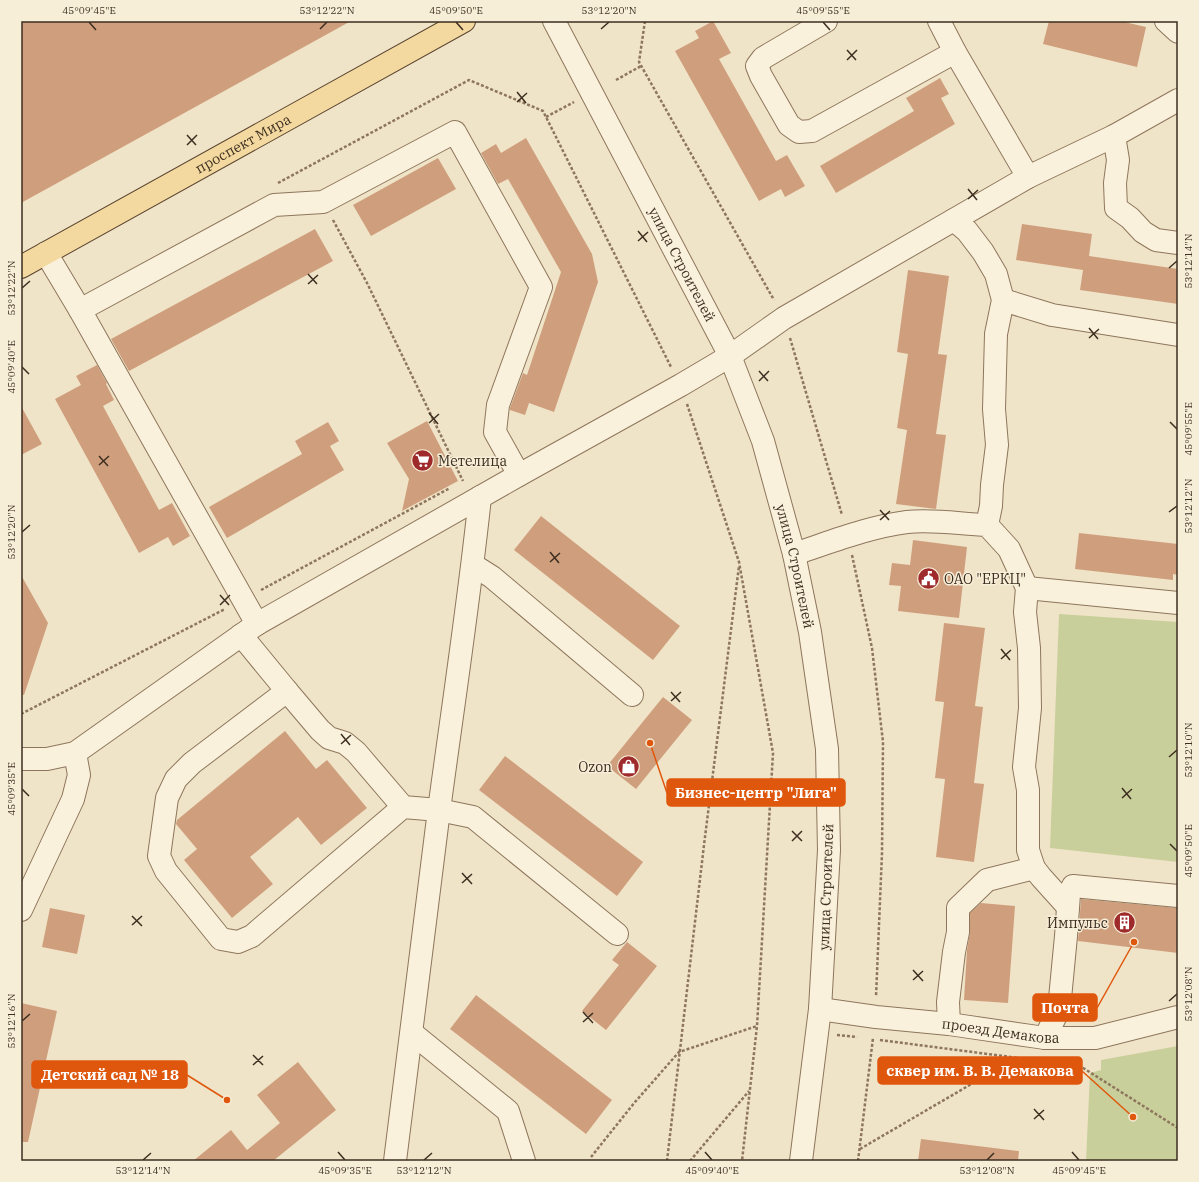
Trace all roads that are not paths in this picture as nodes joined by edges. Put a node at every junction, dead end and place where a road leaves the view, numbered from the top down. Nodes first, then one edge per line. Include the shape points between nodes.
1 (464, 21) edge
2 (554, 21) edge
3 (826, 21) edge
4 (939, 21) edge
5 (1166, 21) edge
6 (1178, 32) edge
7 (955, 52) junction
8 (1178, 100) edge
9 (1114, 136) junction
10 (1028, 177) junction
11 (954, 220) junction
12 (1178, 242) edge
13 (46, 253) junction
14 (21, 267) edge
15 (1003, 300) junction
16 (80, 310) junction
17 (1178, 335) edge
18 (730, 356) junction
19 (519, 475) junction
20 (480, 497) junction
21 (987, 525) junction
22 (794, 554) junction
23 (473, 565) junction
24 (1027, 588) junction
25 (1178, 603) edge
26 (249, 629) junction
27 (287, 692) junction
28 (632, 695) dead end
29 (75, 753) junction
30 (21, 759) edge
31 (403, 807) junction
32 (439, 810) junction
33 (1034, 868) junction
34 (29, 878) edge
35 (1178, 896) edge
36 (1068, 907) junction
37 (21, 910) edge
38 (617, 934) dead end
39 (820, 1009) junction
40 (1178, 1017) edge
41 (949, 1024) junction
42 (412, 1033) junction
43 (1046, 1038) junction
44 (395, 1161) edge
45 (524, 1161) edge
46 (802, 1161) edge

1 - 13 main road, проспект Мира
2 - 18 street, улица Строителей
3 - 7 street via 763,58 757,66 789,125 799,132 812,130
4 - 7 street
5 - 6 street
7 - 10 street
8 - 9 street
9 - 10 street
9 - 12 street via 1118,160 1115,183 1116,208 1156,240
10 - 11 street
11 - 15 street via 967,231 983,252 996,274
11 - 18 street via 784,318
13 - 14 main road, проспект Мира
13 - 16 street
15 - 17 street via 1052,314
15 - 21 street via 996,334 994,409 997,445
16 - 19 street via 274,205 323,202 455,132 541,288 498,405 495,432
16 - 26 street via 244,600
18 - 19 street
18 - 22 street, улица Строителей via 763,441
19 - 20 street
20 - 23 street
20 - 26 street
21 - 22 street via 940,521 881,526
21 - 24 street via 1009,549
22 - 39 street, улица Строителей via 810,632 827,749 829,850
23 - 28 street via 492,576
23 - 32 street
24 - 25 street
24 - 33 street via 1025,612 1029,648 1030,708 1024,767 1028,790 1028,850
26 - 27 street
26 - 29 street
27 - 31 street via 329,738 345,744 356,752
27 - 31 street via 192,763 176,779 167,798 159,856 166,871 221,939 238,942 252,936
29 - 30 street via 48,759
29 - 34 street via 78,775 73,799
31 - 32 street
32 - 38 street via 473,817
32 - 42 street
33 - 36 street
33 - 41 street via 987,880 958,908 958,932 948,1002
34 - 37 street
35 - 36 street via 1073,886 1069,894
36 - 43 street via 1059,1009
39 - 41 street, проезд Демакова
39 - 46 street, улица Строителей
40 - 43 street, проезд Демакова via 1095,1038
41 - 43 street, проезд Демакова
42 - 44 street
42 - 45 street via 508,1111

